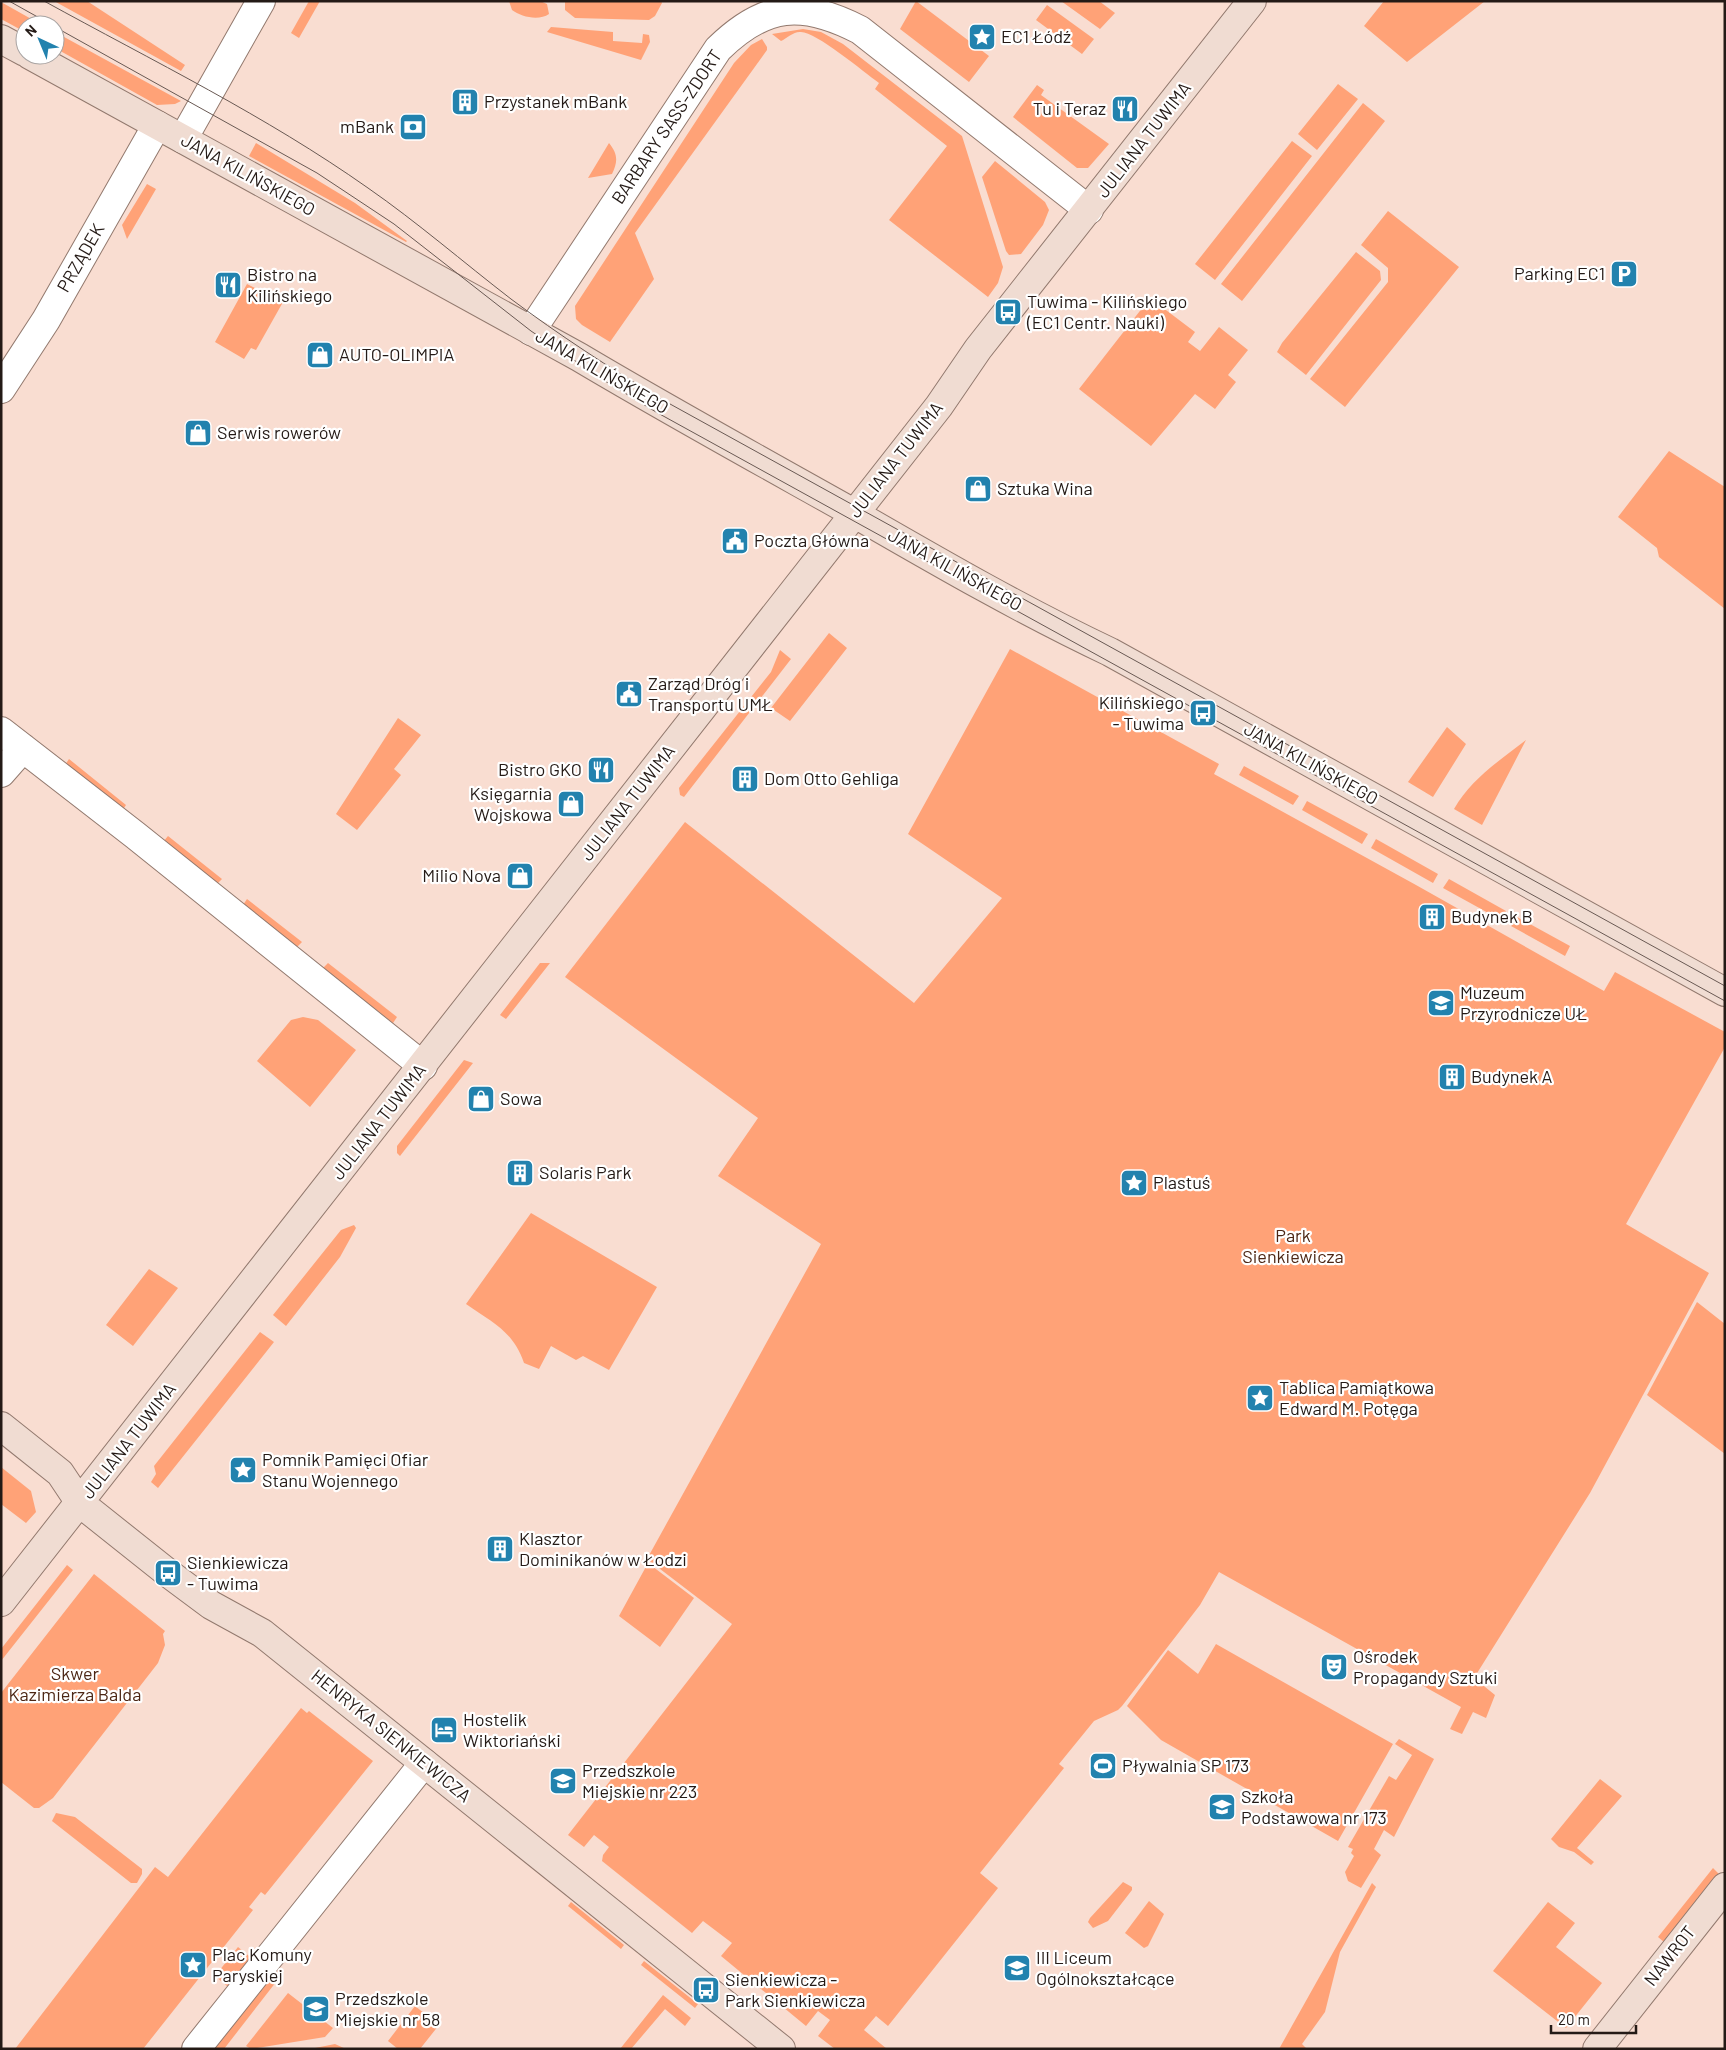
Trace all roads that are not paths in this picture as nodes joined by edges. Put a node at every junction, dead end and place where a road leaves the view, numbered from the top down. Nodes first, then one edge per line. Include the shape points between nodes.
1 (261, 1) edge
2 (1252, 1) edge
3 (1, 39) edge
4 (15, 47) edge
5 (48, 65) edge
6 (157, 125) junction
7 (183, 139) junction
8 (1089, 210) junction
9 (531, 331) junction
10 (1, 388) edge
11 (854, 514) junction
12 (1, 731) edge
13 (23, 748) junction
14 (1, 773) edge
15 (1725, 992) edge
16 (423, 1066) junction
17 (1, 1426) edge
18 (80, 1503) junction
19 (1, 1602) edge
20 (424, 1763) junction
21 (1725, 1887) edge
22 (196, 2049) edge
23 (781, 2049) edge
24 (1597, 2049) edge

1 - 7 street
2 - 8 street, JULIANA TUWIMA
3 - 4 street
5 - 6 street, JANA KILIŃSKIEGO
6 - 7 street, JANA KILIŃSKIEGO
6 - 10 street, PRZĄDEK via 46,320
7 - 9 street, JANA KILIŃSKIEGO
8 - 9 street, BARBARY SASS-ZDORT via 860,30 818,9 783,8 744,26 718,49
8 - 11 street, JULIANA TUWIMA via 978,349 939,406
9 - 11 street, JANA KILIŃSKIEGO
11 - 15 street, JANA KILIŃSKIEGO
11 - 16 street, JULIANA TUWIMA
12 - 13 street
13 - 14 street
13 - 16 street
16 - 18 street, JULIANA TUWIMA
17 - 18 street, HENRYKA SIENKIEWICZA via 60,1473
18 - 19 street, JULIANA TUWIMA
18 - 20 street, HENRYKA SIENKIEWICZA via 211,1605 262,1633
20 - 22 street
20 - 23 street, HENRYKA SIENKIEWICZA
21 - 24 street, NAWROT

